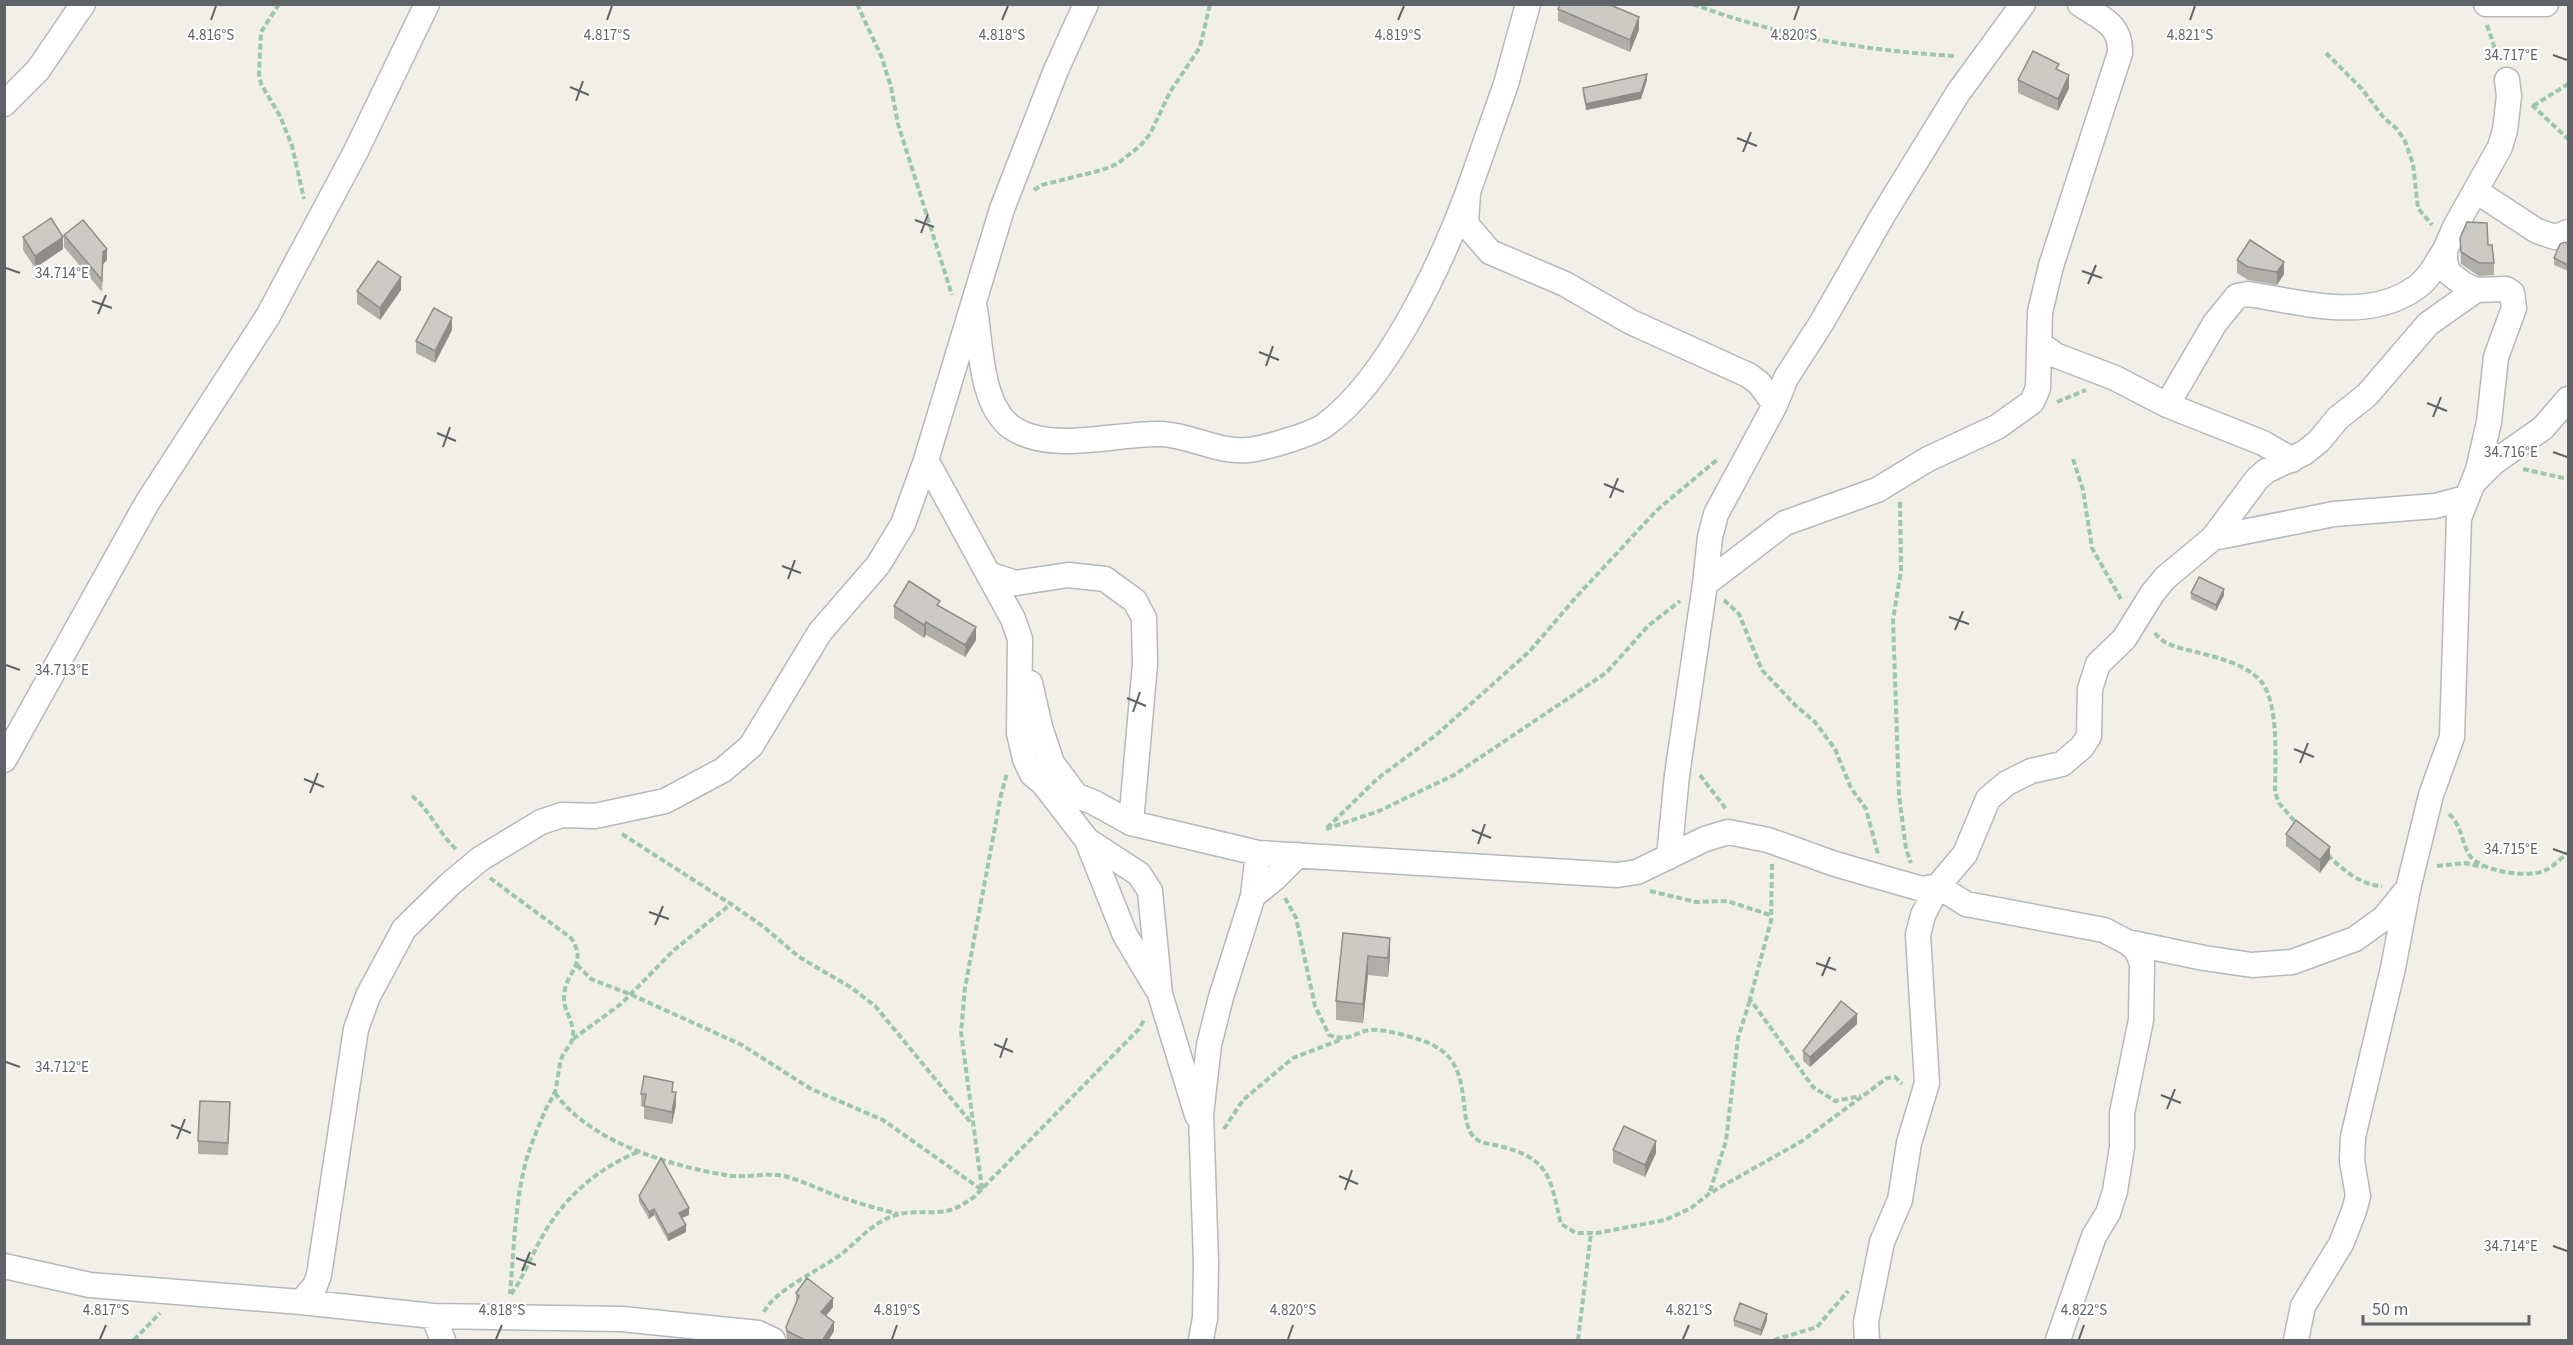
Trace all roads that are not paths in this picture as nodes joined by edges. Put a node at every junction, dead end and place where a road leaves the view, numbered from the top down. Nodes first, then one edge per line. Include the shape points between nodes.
1 (83, 4) edge
2 (427, 4) edge
3 (1086, 4) edge
4 (1528, 4) edge
5 (2023, 4) edge
6 (2080, 4) edge
7 (2546, 4) edge
8 (2492, 5) edge
9 (2507, 80) dead end
10 (4, 104) edge
11 (2476, 191) junction
12 (1468, 192) junction
13 (2568, 232) edge
14 (2447, 261) junction
15 (2476, 290) junction
16 (974, 301) junction
17 (2428, 324) junction
18 (2040, 344) junction
19 (2568, 399) edge
20 (1775, 405) junction
21 (2166, 405) junction
22 (926, 460) junction
23 (2292, 460) junction
24 (2470, 490) junction
25 (2213, 538) junction
26 (987, 574) junction
27 (1705, 584) junction
28 (1020, 639) junction
29 (4, 760) edge
30 (1043, 783) junction
31 (1075, 794) junction
32 (1131, 823) junction
33 (1087, 840) junction
34 (1258, 853) junction
35 (1298, 855) junction
36 (1669, 857) junction
37 (2411, 879) junction
38 (1930, 888) junction
39 (1253, 896) junction
40 (2127, 942) junction
41 (1160, 994) junction
42 (1210, 1132) junction
43 (4, 1266) edge
44 (301, 1302) junction
45 (433, 1316) junction
46 (766, 1337) edge
47 (444, 1341) edge
48 (1202, 1341) edge
49 (1867, 1341) edge
50 (2058, 1341) edge
51 (2296, 1341) edge

1 - 10 street via 38,70
2 - 29 street via 356,151 268,316 147,503
3 - 16 street via 1002,208
4 - 12 street via 1506,84
5 - 20 street via 1958,93 1786,378
6 - 18 street via 2114,27 2121,39 2120,53 2051,266 2040,312
7 - 8 street
9 - 11 street via 2505,130
11 - 13 street via 2536,231 2555,237
11 - 14 street
12 - 16 street via 1442,258 1422,294 1389,352 1346,409 1322,427 1248,450 1160,434 1069,441 1033,436 1012,427 996,411 988,394
12 - 20 street via 1466,224 1490,252 1565,284 1631,322 1748,375 1760,383
14 - 15 street via 2463,284
14 - 17 street
14 - 21 street via 2414,290 2362,306 2330,307 2247,294 2237,296 2215,323
15 - 17 street
15 - 24 street via 2506,289 2512,293 2514,308 2496,357 2489,422
16 - 22 street
17 - 23 street via 2367,395 2338,418 2319,441
18 - 21 street
18 - 27 street via 2038,388 2032,402 1997,427 1928,459 1877,490 1785,523
19 - 24 street via 2543,428 2493,463
20 - 27 street via 1716,514
21 - 23 street via 2263,443
22 - 26 street
22 - 44 street via 903,524 878,565 820,632 751,746 723,770 665,801 595,816 562,815 541,822 473,866 404,929 368,996 356,1029 319,1275
23 - 25 street via 2257,478
24 - 25 street via 2435,506 2334,514
24 - 37 street via 2459,518 2452,737 2434,788
25 - 38 street via 2165,578 2130,631 2098,664 2090,689 2089,736 2082,747 2062,764 2031,771 2007,783 1988,799 1965,854
26 - 28 street
26 - 32 street via 1016,583 1068,575 1105,579 1136,601 1144,618 1145,664
27 - 36 street
28 - 30 street via 1019,733 1032,774
28 - 31 street via 1052,763
30 - 31 street
30 - 33 street
31 - 32 street
32 - 34 street
33 - 41 street via 1125,935
33 - 41 street via 1139,874 1150,891
34 - 35 street
34 - 39 street
35 - 36 street via 1617,875 1637,872
35 - 39 street
36 - 38 street via 1728,832 1761,838 1889,880
37 - 40 street via 2384,918 2355,939 2292,962 2252,965
37 - 51 street via 2353,1137 2352,1161 2358,1196 2346,1233 2303,1305
38 - 40 street via 1966,904 2079,924 2104,930
38 - 49 street via 1918,935 1928,1074 1909,1143 1900,1200 1882,1242 1866,1322
39 - 42 street via 1209,1045
40 - 50 street via 2136,949 2142,963 2142,1008 2122,1113 2122,1148 2115,1191 2094,1236
41 - 42 street
42 - 48 street
43 - 44 street via 90,1285
44 - 45 street
45 - 46 street via 622,1319
45 - 47 street

